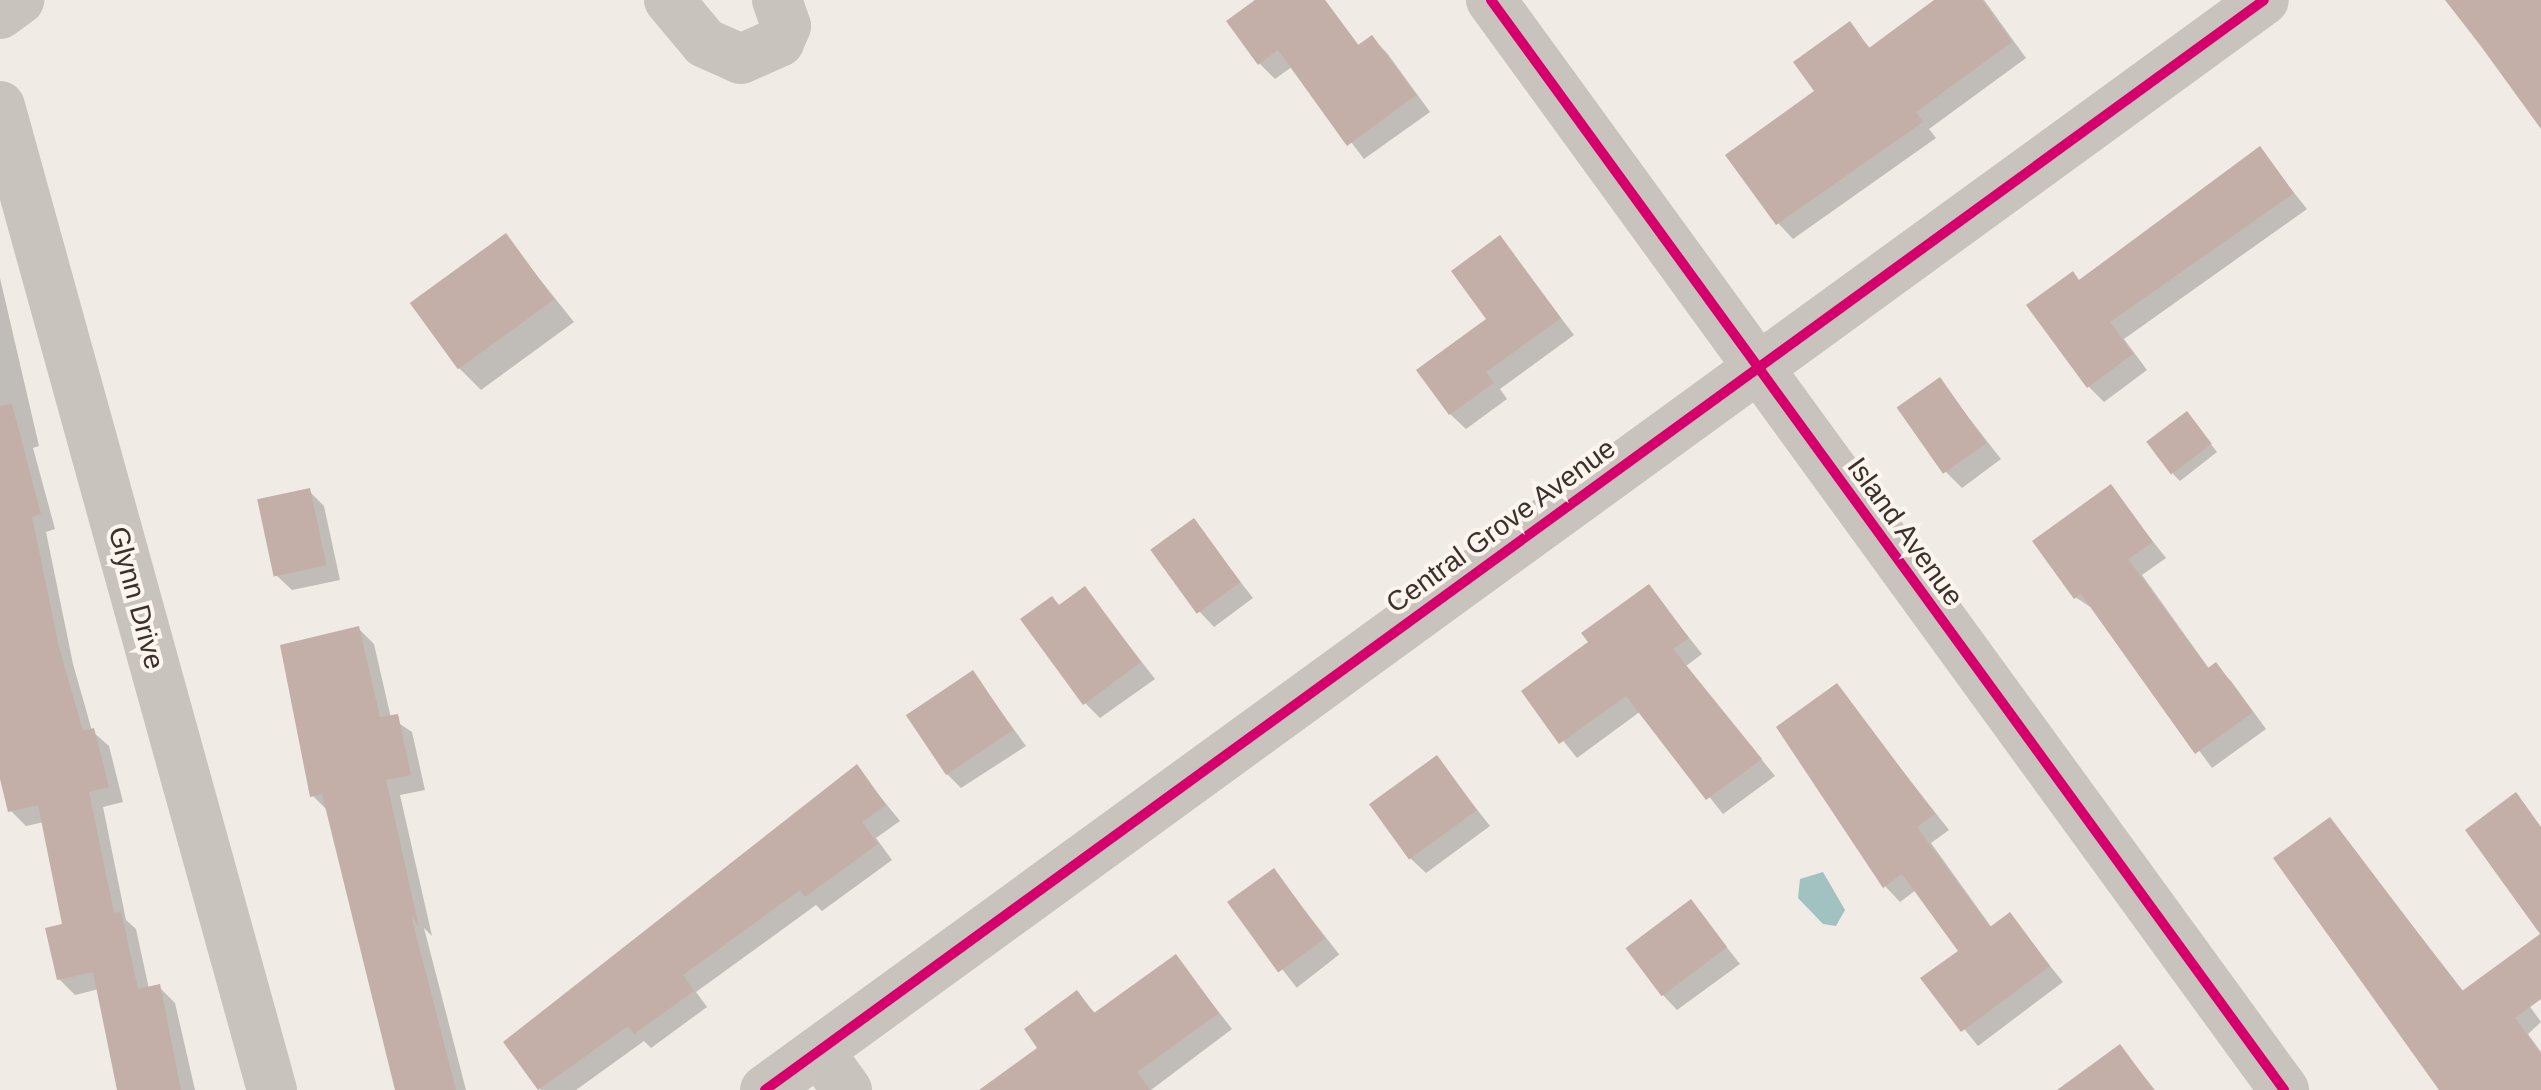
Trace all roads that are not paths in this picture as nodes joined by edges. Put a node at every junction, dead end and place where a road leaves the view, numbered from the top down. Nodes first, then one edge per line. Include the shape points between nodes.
1 (19, 0) edge
2 (668, 0) edge
3 (777, 0) edge
4 (1491, 0) edge
5 (2264, 0) edge
6 (0, 14) edge
7 (0, 106) edge
8 (1757, 367) junction
9 (833, 1070) edge
10 (272, 1090) edge
11 (765, 1090) edge
12 (2284, 1090) edge

1 - 6 street
2 - 3 street via 705,42 741,60 779,42 786,26
4 - 8 street, Island Avenue
5 - 8 street, Central Grove Avenue
7 - 10 street, Glynn Drive
8 - 9 street, Central Grove Avenue
8 - 12 street, Island Avenue
9 - 11 street, Central Grove Avenue

